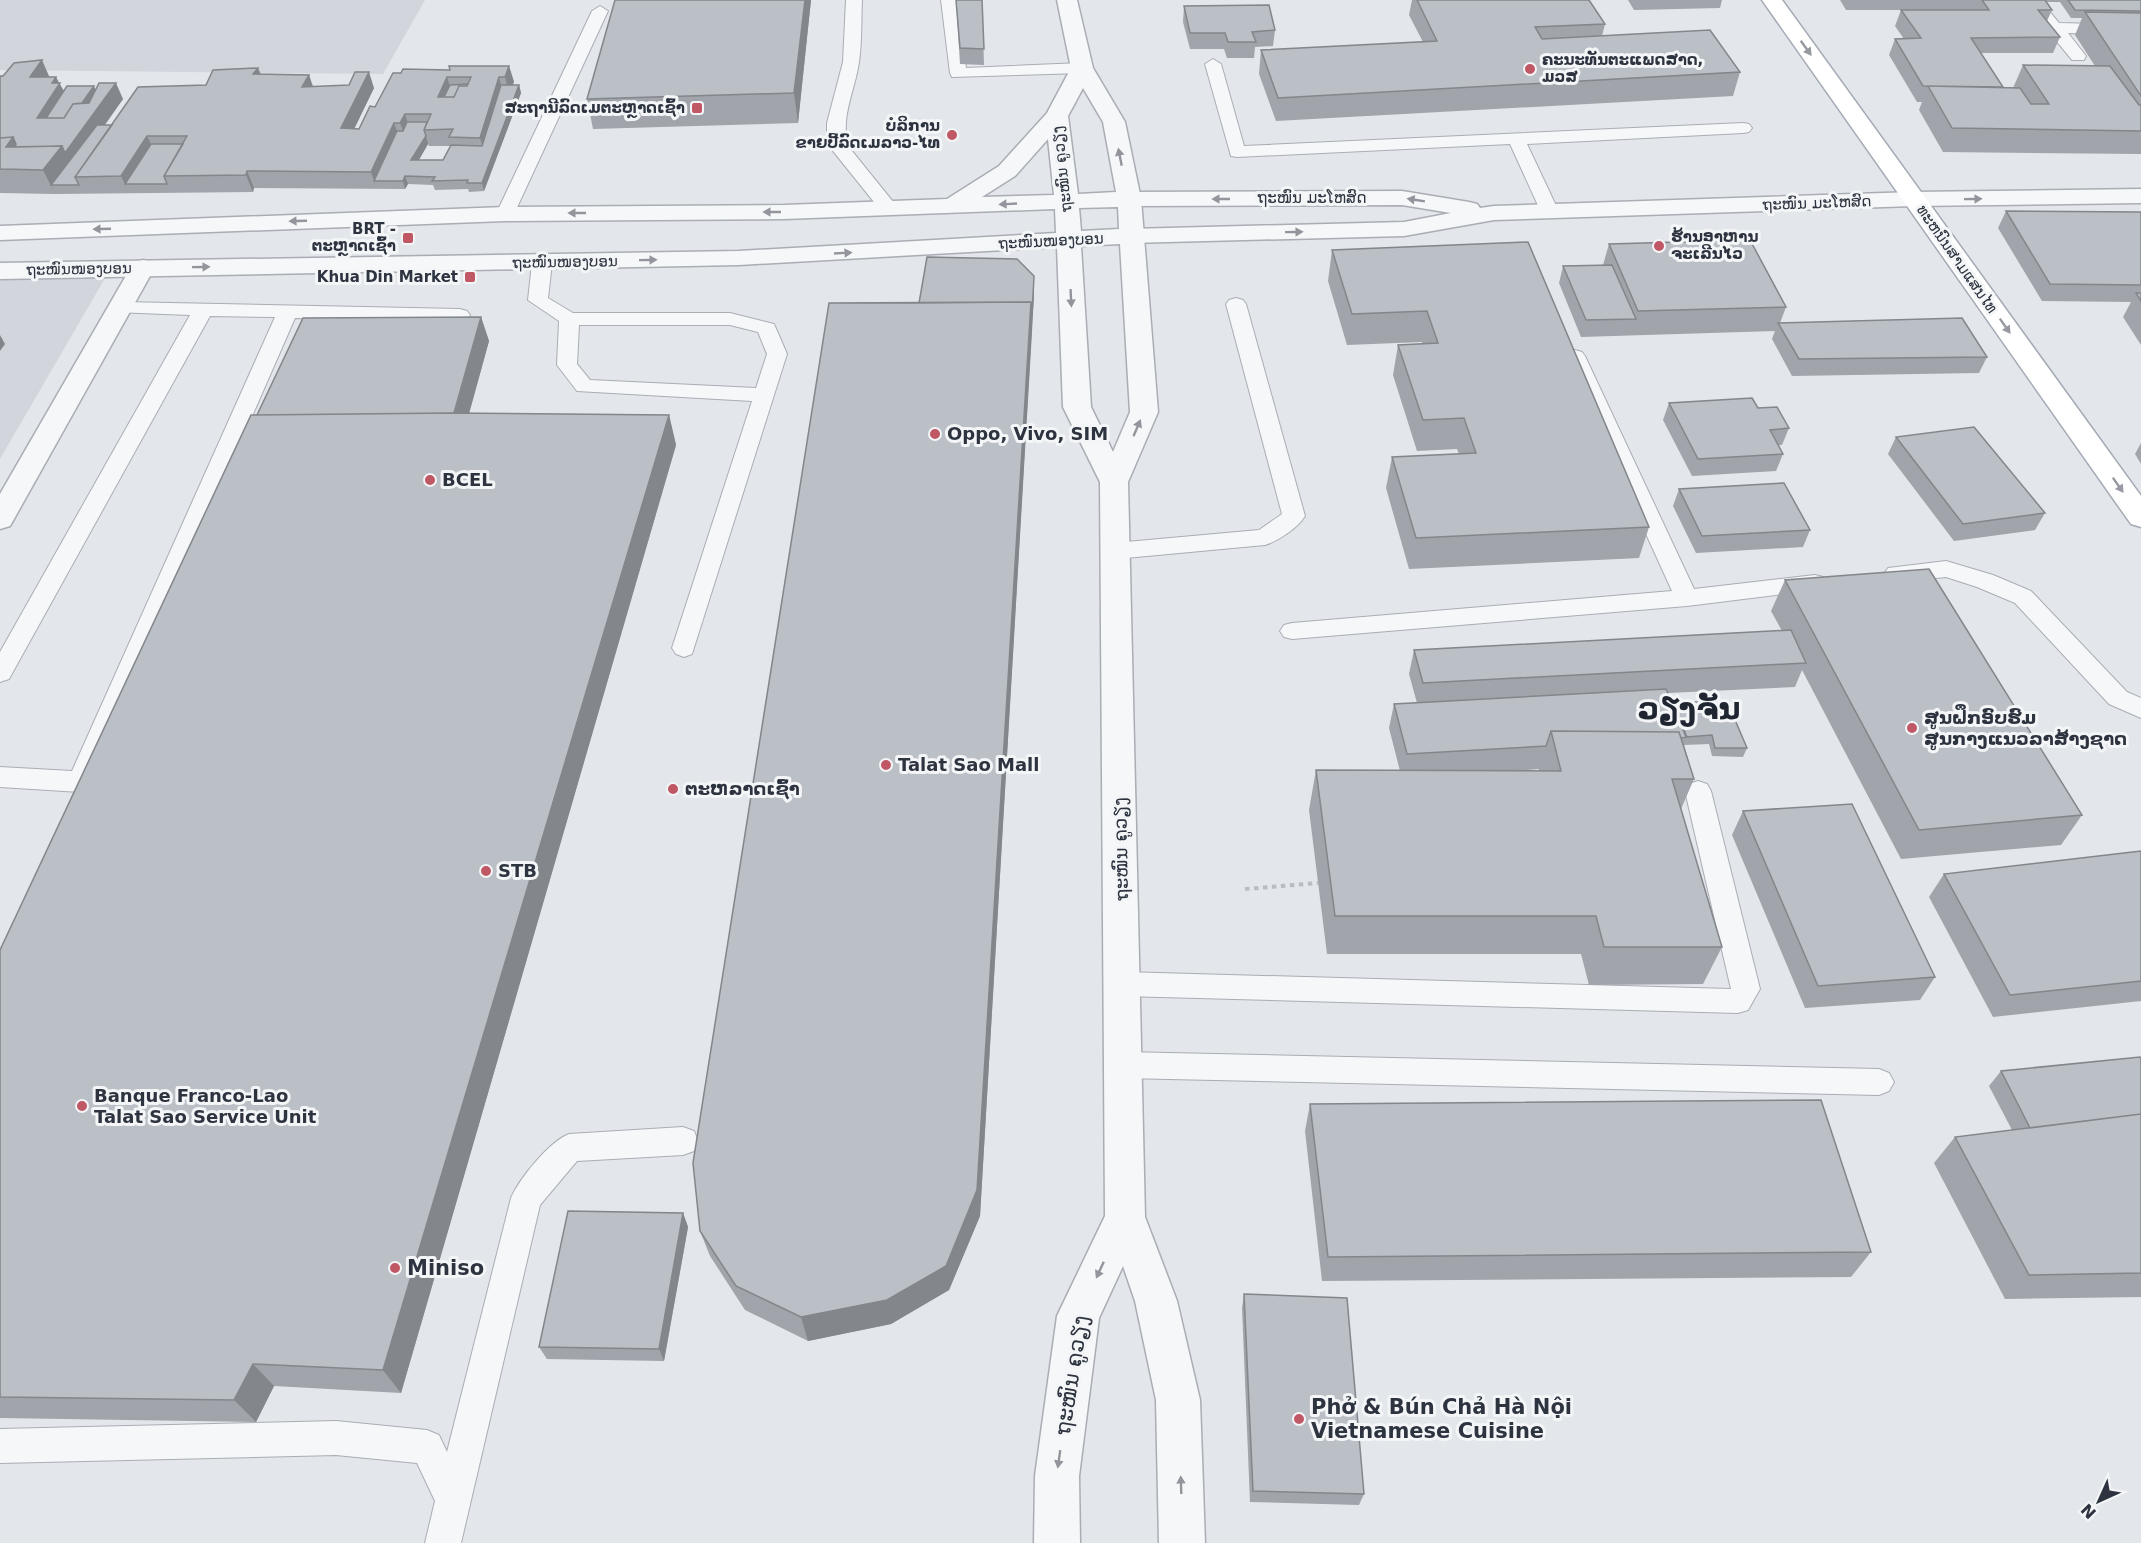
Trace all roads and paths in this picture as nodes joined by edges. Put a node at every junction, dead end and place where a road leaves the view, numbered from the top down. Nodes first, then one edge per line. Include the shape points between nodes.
1 (854, 0) edge
2 (949, 0) edge
3 (1067, 0) edge
4 (1772, 0) edge
5 (2031, 0) edge
6 (600, 11) dead end
7 (2057, 28) junction
8 (2141, 30) edge
9 (2078, 56) dead end
10 (1213, 64) dead end
11 (1082, 68) junction
12 (1057, 116) junction
13 (1743, 129) dead end
14 (1516, 138) junction
15 (2141, 196) edge
16 (1129, 199) junction
17 (1914, 199) junction
18 (1067, 201) junction
19 (950, 207) junction
20 (889, 208) junction
21 (1550, 212) junction
22 (1494, 213) junction
23 (505, 214) junction
24 (0, 233) edge
25 (1130, 236) junction
26 (1068, 240) junction
27 (542, 263) junction
28 (143, 267) junction
29 (0, 271) edge
30 (1236, 304) dead end
31 (121, 308) junction
32 (204, 309) junction
33 (288, 311) junction
34 (460, 315) edge
35 (569, 320) junction
36 (1567, 338) edge
37 (764, 395) junction
38 (1114, 482) junction
39 (2141, 517) edge
40 (0, 519) edge
41 (1115, 551) junction
42 (1875, 577) edge
43 (1840, 580) edge
44 (1687, 598) junction
45 (1292, 632) dead end
46 (684, 648) dead end
47 (0, 673) edge
48 (2141, 709) edge
49 (0, 777) edge
50 (1698, 791) dead end
51 (1318, 883) dead end
52 (1245, 889) dead end
53 (1123, 984) junction
54 (1123, 1065) junction
55 (1879, 1082) dead end
56 (683, 1141) dead end
57 (1125, 1217) junction
58 (0, 1446) edge
59 (452, 1500) junction
60 (443, 1543) edge
61 (1057, 1543) edge
62 (1182, 1543) edge

1 - 20 lane via 850,62 836,135 839,147
2 - 11 lane via 958,73
3 - 11 street
4 -> 17 main road, ທະຫນົນສາມແສນໄທ
5 - 7 lane
6 - 23 lane
7 - 8 lane
7 - 9 lane
10 - 14 lane via 1237,152
11 - 12 street, ຖະໜົນ ຄູວຽງ
16 -> 11 street, ຖະໜົນ ຄູວຽງ via 1114,122
12 - 18 street, ຖະໜົນ ຄູວຽງ
12 - 19 street via 1007,171
13 - 14 lane
14 - 21 lane
17 -> 15 street, ຖະໜົນ ມະໂຫສົດ
16 - 18 street
22 -> 16 street, ຖະໜົນ ມະໂຫສົດ via 1402,198
16 - 25 street, ຖະໜົນ ຄູວຽງ
17 - 21 street, ຖະໜົນ ມະໂຫສົດ
17 -> 39 main road, ທະຫນົນສາມແສນໄທ
18 -> 19 street
18 - 26 street, ຖະໜົນ ຄູວຽງ
19 - 20 street
20 -> 23 street
21 - 22 street, ຖະໜົນ ມະໂຫສົດ
25 -> 22 street, ຖະໜົນ ມະໂຫສົດ via 1404,229
23 -> 24 street
25 - 26 street, ຖະໜົນໜອງບອນ
38 -> 25 street, ຖະໜົນ ຄູວຽງ via 1144,412
27 -> 26 street, ຖະໜົນໜອງບອນ via 739,258
26 -> 38 street, ຖະໜົນ ຄູວຽງ via 1077,407
28 -> 27 street, ຖະໜົນໜອງບອນ
27 - 35 lane via 538,300
28 - 29 street, ຖະໜົນໜອງບອນ
28 - 31 street
30 - 41 lane via 1294,516 1265,537
31 - 32 lane
31 - 40 street
32 - 33 lane
32 - 47 lane
33 - 34 lane
33 - 49 lane via 76,792
35 - 37 lane via 567,365 584,386
35 - 37 lane via 730,319 767,328 777,354
36 - 44 lane
37 - 46 lane
38 - 41 street, ຖະໜົນ ຄູວຽງ
41 - 53 street, ຖະໜົນ ຄູວຽງ
42 - 48 lane via 1946,569 2023,597 2118,698
43 - 44 lane
44 - 45 lane
50 - 53 lane via 1746,989 1738,1001
51 - 52 path
53 - 54 street, ຖະໜົນ ຄູວຽງ
54 - 55 lane
54 - 57 street, ຖະໜົນ ຄູວຽງ
56 - 59 lane via 569,1148 526,1198
57 -> 61 street, ຖະໜົນ ຄູວຽງ via 1078,1316 1056,1476
62 -> 57 street, ຖະໜົນ ຄູວຽງ via 1178,1400 1156,1301
58 - 59 lane via 336,1438 427,1448
59 - 60 lane

